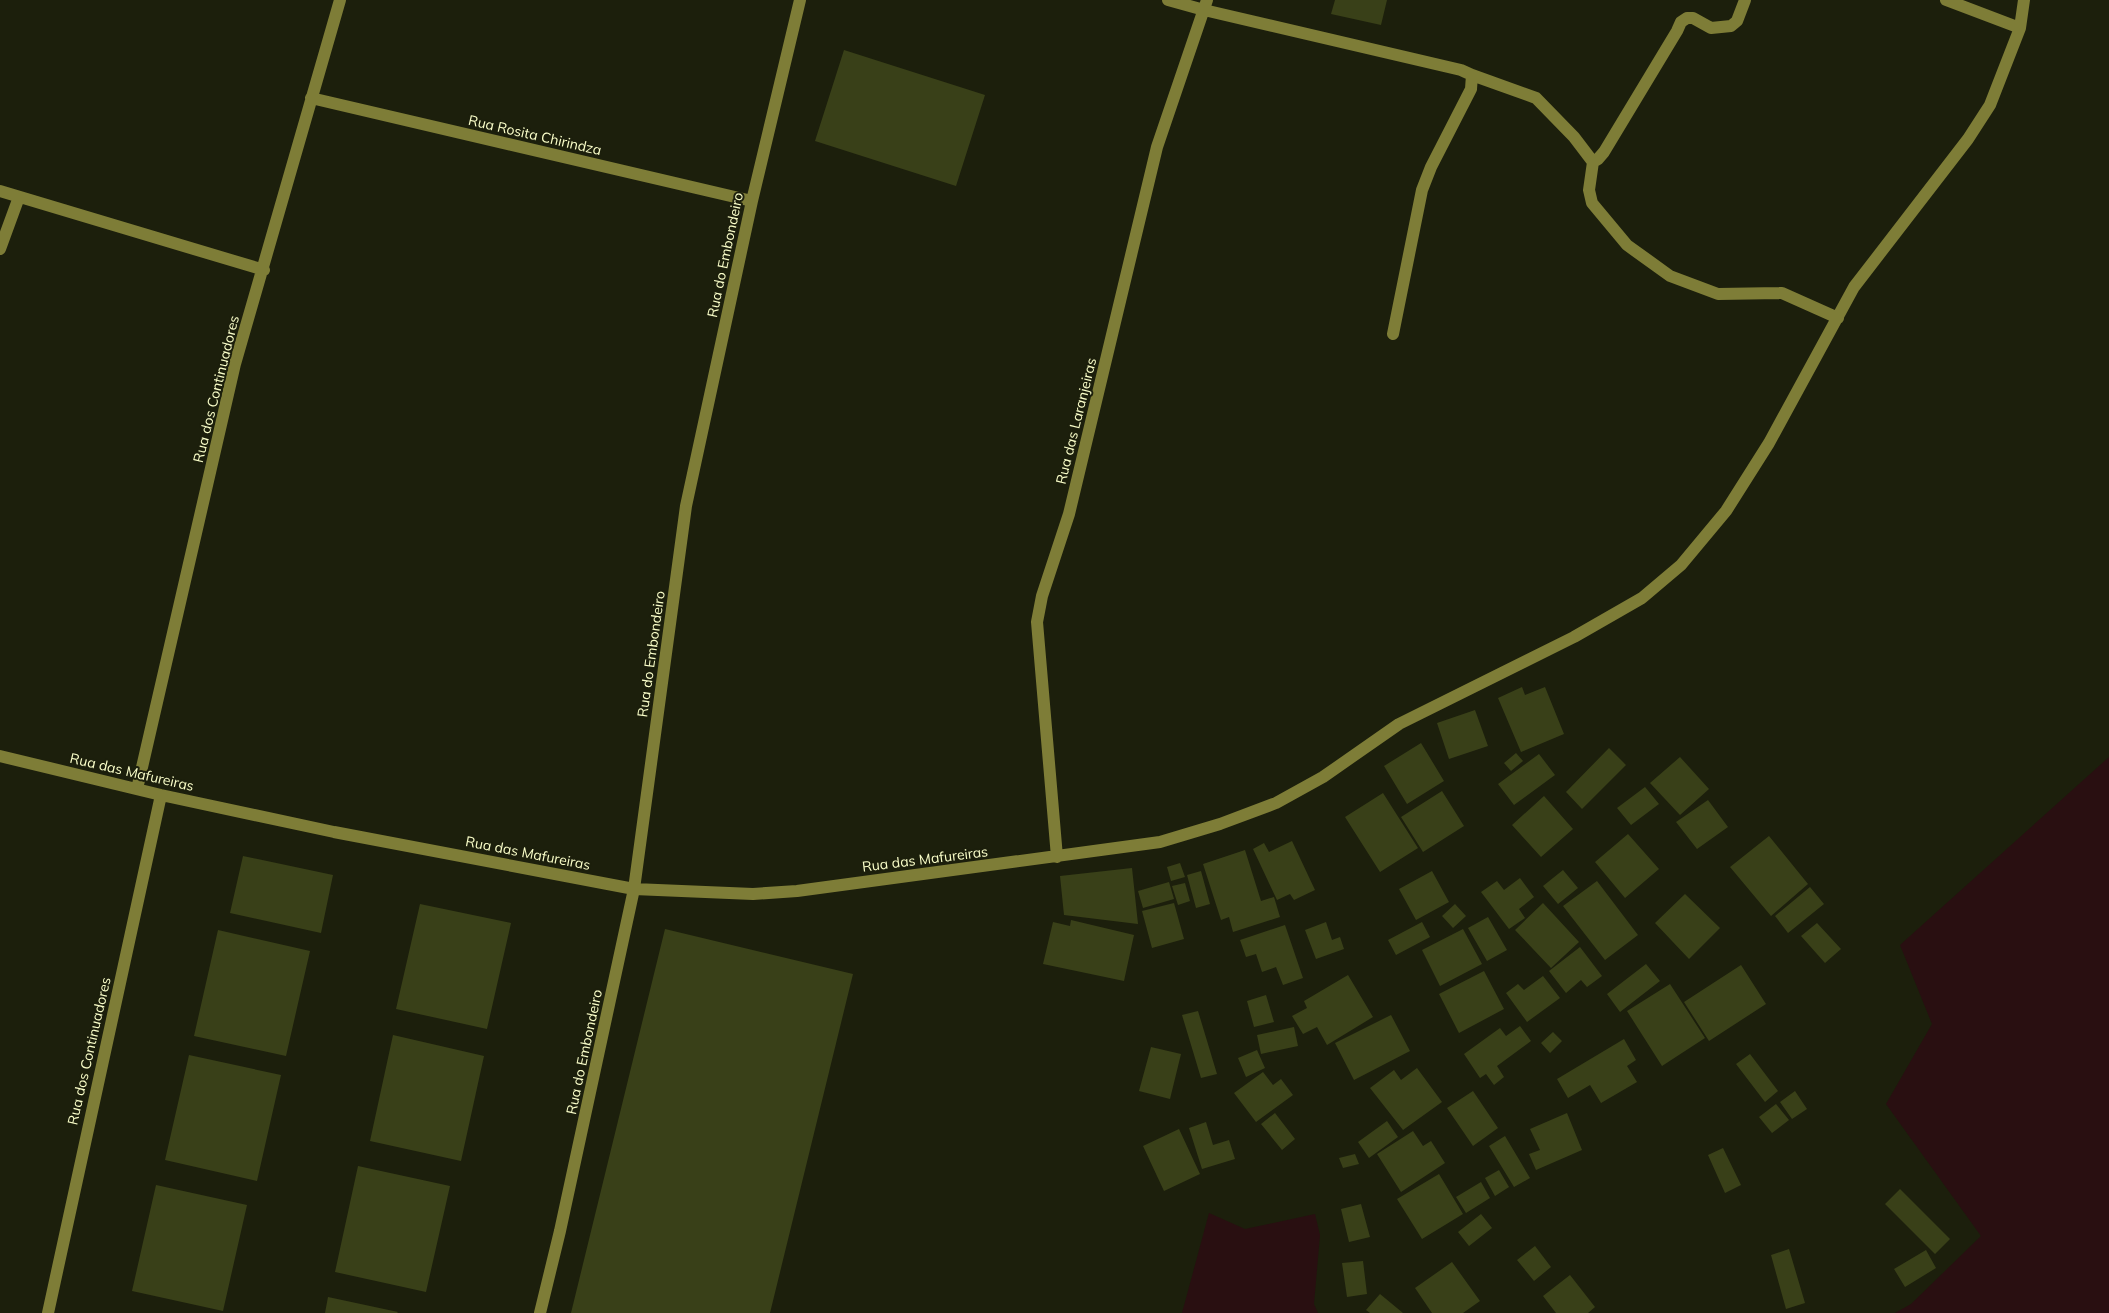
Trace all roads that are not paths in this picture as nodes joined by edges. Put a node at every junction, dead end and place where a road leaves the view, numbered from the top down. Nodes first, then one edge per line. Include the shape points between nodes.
1 (340, 0) edge
2 (800, 0) edge
3 (1168, 0) edge
4 (1745, 0) edge
5 (1946, 0) edge
6 (2024, 0) edge
7 (1206, 5) edge
8 (2020, 28) junction
9 (1472, 75) junction
10 (311, 98) junction
11 (1592, 162) junction
12 (0, 191) edge
13 (19, 196) junction
14 (752, 202) junction
15 (0, 248) edge
16 (264, 270) junction
17 (1838, 318) junction
18 (1393, 334) dead end
19 (0, 756) edge
20 (137, 789) junction
21 (161, 795) junction
22 (1057, 857) junction
23 (634, 889) junction
24 (48, 1313) edge
25 (540, 1313) edge

1 - 10 street, Rua dos Continuadores
2 - 14 street, Rua do Embondeiro
3 - 7 street
4 - 11 street via 1737,22 1731,26 1711,28 1693,18 1681,22 1604,152
5 - 8 street
6 - 8 street, Rua das Mafureiras
7 - 9 street
7 - 22 street, Rua das Laranjeiras via 1158,147 1069,514 1042,596 1037,622
8 - 17 street, Rua das Mafureiras via 1990,105 1968,139 1854,287
9 - 11 street via 1536,98 1574,137
9 - 18 street via 1471,89 1422,190
10 - 14 street, Rua Rosita Chirindza
10 - 16 street, Rua dos Continuadores
11 - 17 street via 1589,190 1592,203 1627,245 1670,276 1718,294 1782,292
12 - 13 street
13 - 15 street
13 - 16 street
14 - 23 street, Rua do Embondeiro via 686,506
16 - 20 street, Rua dos Continuadores via 235,364
17 - 22 street, Rua das Mafureiras via 1769,443 1726,511 1681,565 1642,598 1574,638 1399,724 1323,777 1276,803 1160,842
19 - 20 street, Rua das Mafureiras
20 - 21 street, Rua das Mafureiras
21 - 23 street, Rua das Mafureiras via 334,832
21 - 24 street, Rua dos Continuadores
22 - 23 street, Rua das Mafureiras via 797,891 753,894
23 - 25 street, Rua do Embondeiro

